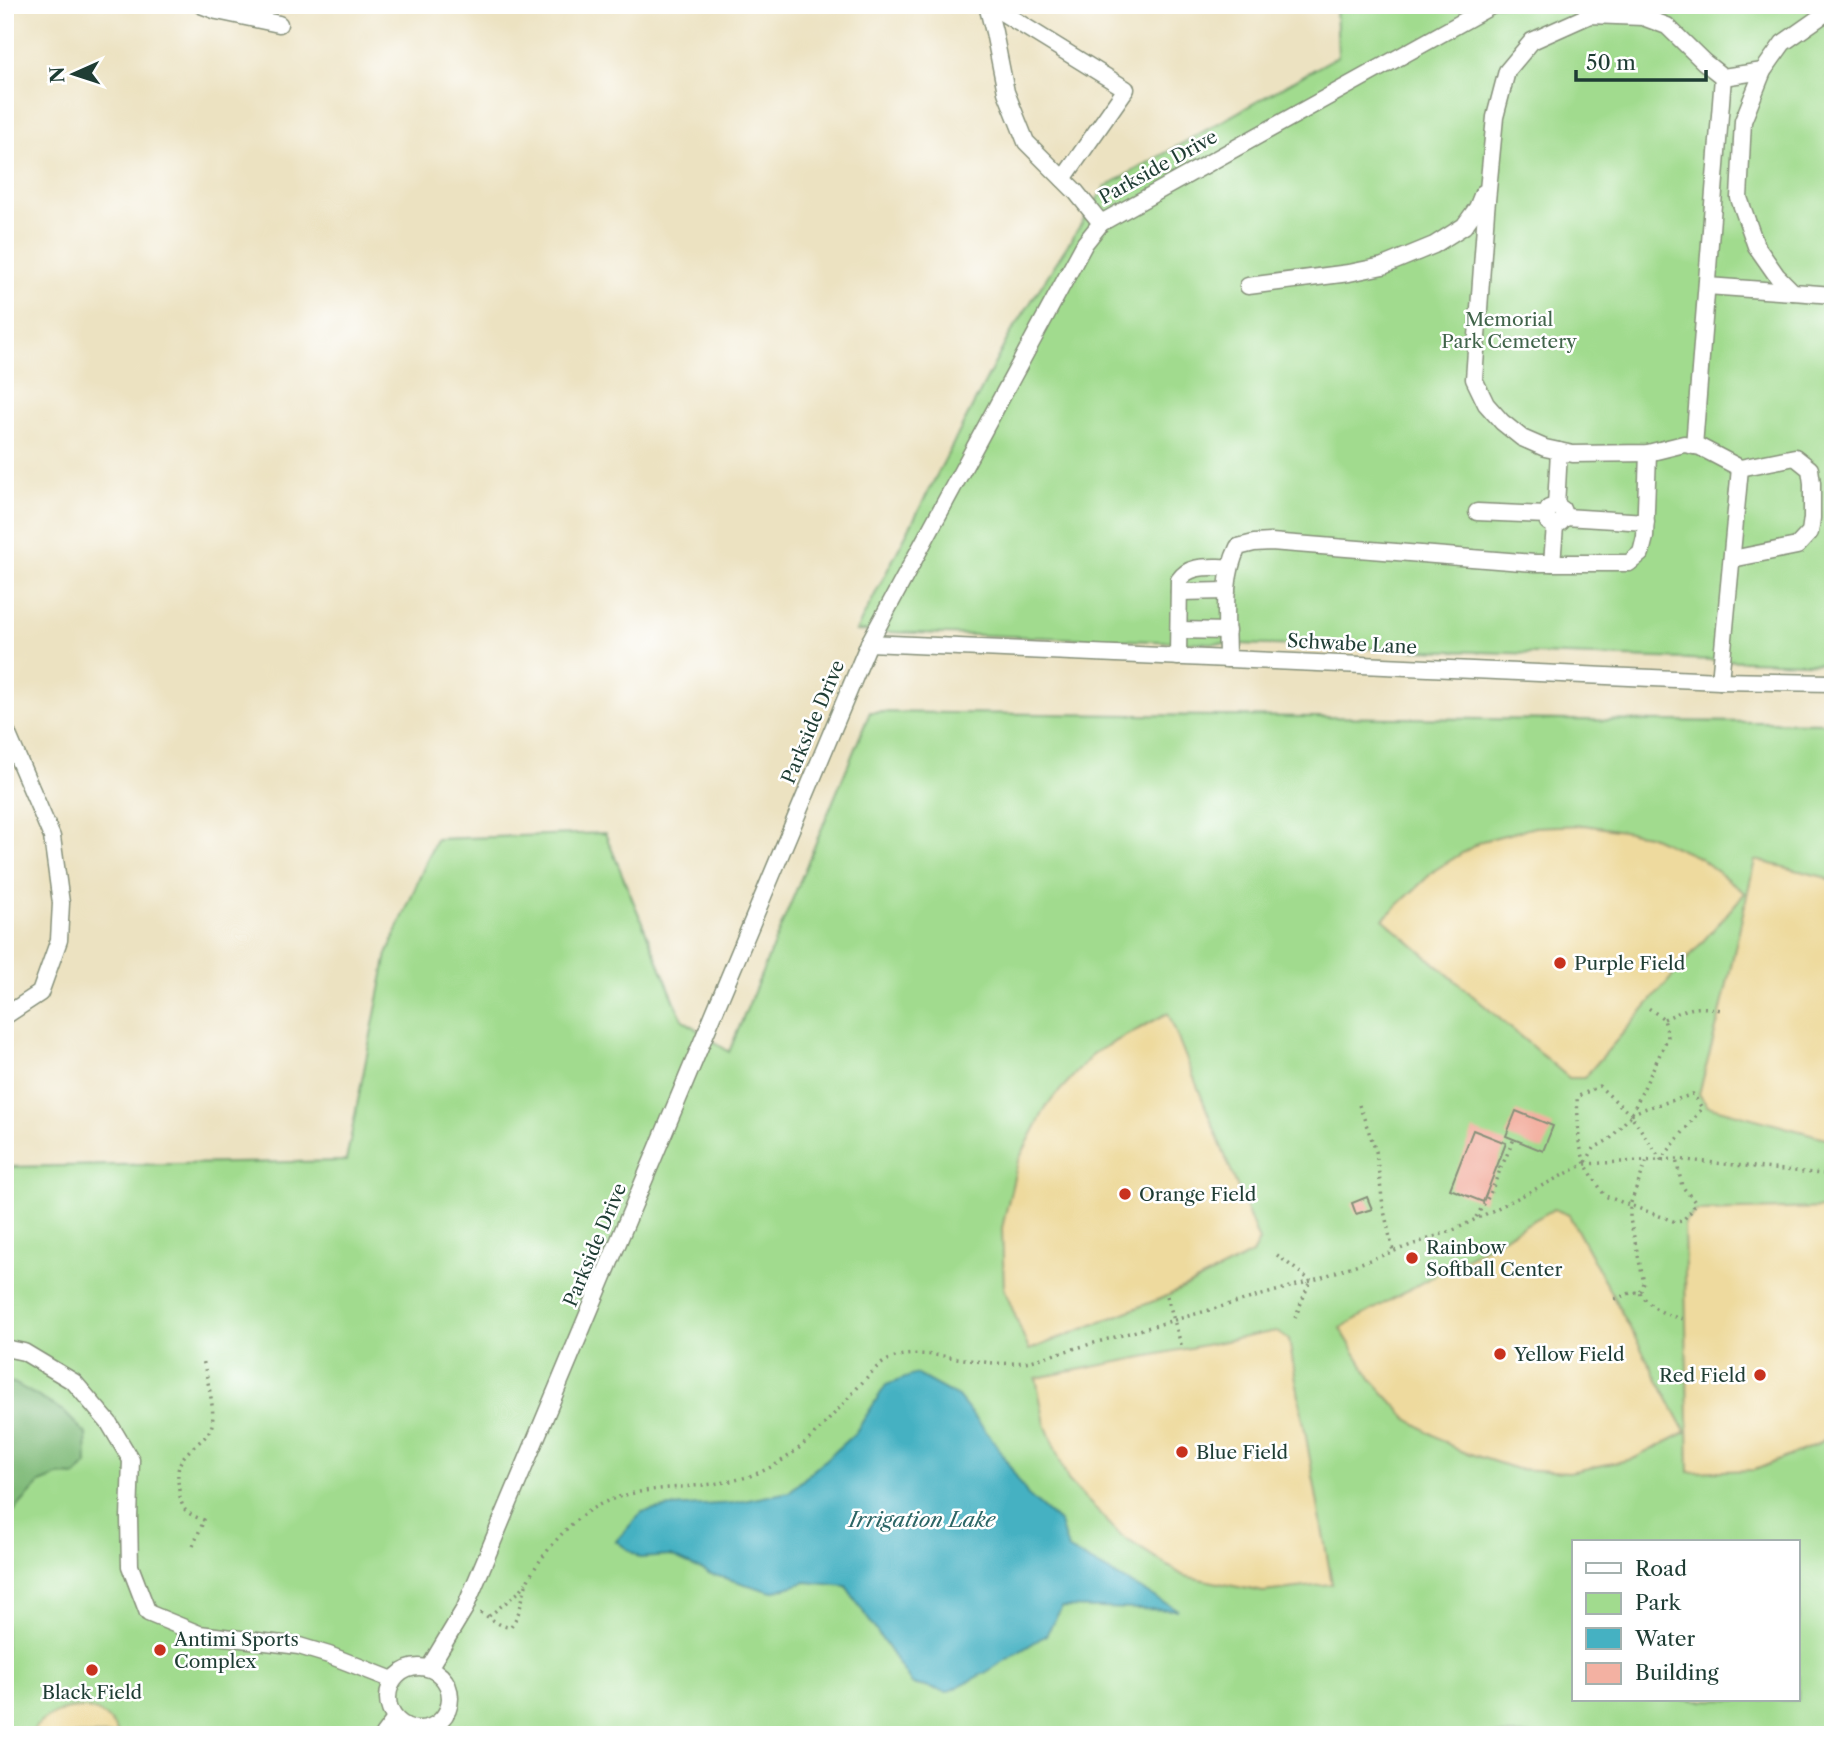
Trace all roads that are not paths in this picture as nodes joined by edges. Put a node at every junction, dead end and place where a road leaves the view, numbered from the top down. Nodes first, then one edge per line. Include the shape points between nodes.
1 (201, 5) edge
2 (988, 5) edge
3 (1493, 5) edge
4 (1825, 9) edge
5 (279, 24) dead end
6 (1763, 71) junction
7 (1723, 77) junction
8 (1489, 177) junction
9 (1063, 179) junction
10 (1101, 223) junction
11 (1248, 286) dead end
12 (1707, 286) junction
13 (1793, 292) junction
14 (1833, 295) edge
15 (1695, 446) junction
16 (1559, 451) junction
17 (1648, 453) junction
18 (1740, 468) junction
19 (1477, 512) dead end
20 (1556, 516) junction
21 (1646, 522) junction
22 (1732, 559) junction
23 (1552, 563) junction
24 (1230, 567) junction
25 (1227, 591) junction
26 (1179, 592) junction
27 (1179, 630) junction
28 (1227, 631) junction
29 (869, 643) junction
30 (1178, 657) junction
31 (1227, 659) junction
32 (1720, 681) junction
33 (1833, 683) edge
34 (5, 728) edge
35 (5, 1016) edge
36 (5, 1348) edge
37 (429, 1668) junction
38 (393, 1680) junction
39 (395, 1719) junction
40 (383, 1735) edge

1 - 5 street
2 - 9 street via 1006,92 1026,142
2 - 9 street via 1126,89
3 - 10 street, Parkside Drive
4 - 6 street via 1783,43
6 - 7 street
6 - 13 street via 1743,121 1739,198 1756,246
7 - 8 street via 1667,26 1643,17 1590,15 1532,41 1507,71 1495,117
7 - 12 street
8 - 11 street via 1464,226 1434,245 1383,267
8 - 16 street via 1474,379 1486,404 1502,422 1522,438
9 - 10 street
10 - 29 street, Parkside Drive via 1085,243
12 - 13 street
12 - 15 street
13 - 14 street
15 - 17 street via 1684,444
15 - 18 street
16 - 17 street
16 - 20 street
17 - 21 street
18 - 22 street
18 - 22 street via 1795,457 1811,469 1812,518 1810,532 1797,546
19 - 20 street
20 - 21 street
20 - 23 street
21 - 23 street via 1641,553 1629,563
22 - 32 street
23 - 24 street via 1254,542 1238,547
24 - 25 street
24 - 26 street via 1184,572
25 - 26 street
25 - 28 street
26 - 27 street
27 - 28 street
27 - 30 street
28 - 31 street
29 - 30 street, Schwabe Lane
29 - 37 street, Parkside Drive via 465,1608
30 - 31 street, Schwabe Lane
31 - 32 street, Schwabe Lane
32 - 33 street, Schwabe Lane
34 - 35 street via 52,837 61,903 59,940 40,993
36 - 38 street via 24,1352 74,1382 109,1423 131,1460 130,1566 148,1613 199,1634 299,1646
37 - 38 street via 409,1668
37 - 39 street via 449,1689 443,1718 425,1729
38 - 39 street via 387,1699
39 - 40 street

